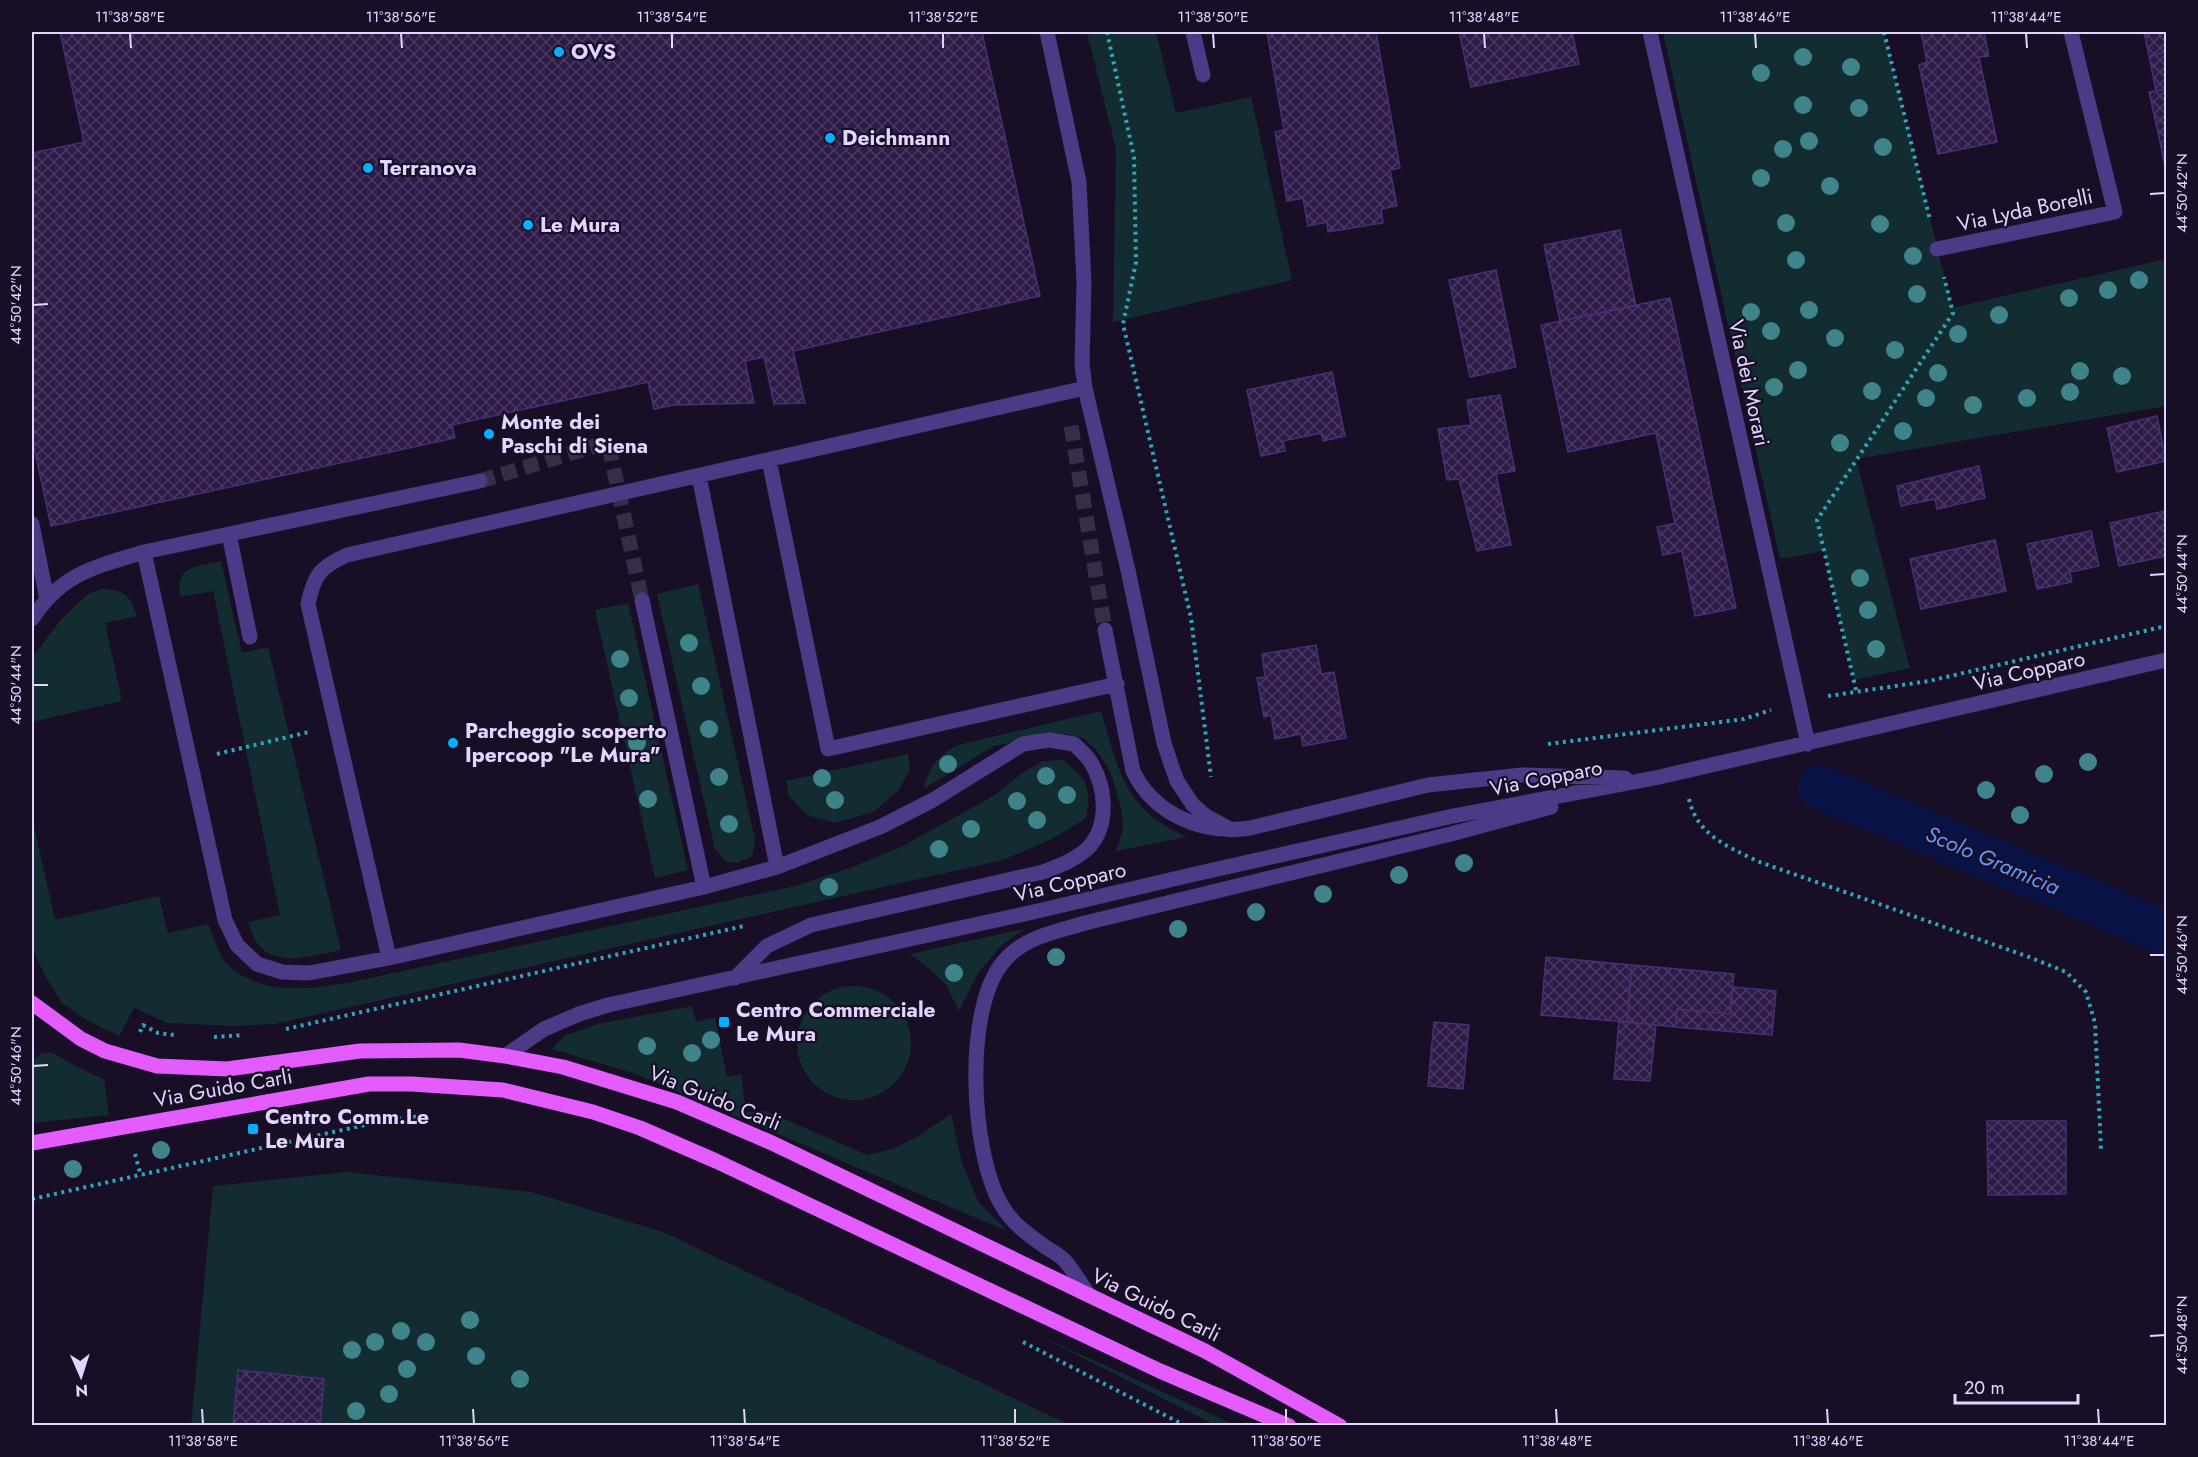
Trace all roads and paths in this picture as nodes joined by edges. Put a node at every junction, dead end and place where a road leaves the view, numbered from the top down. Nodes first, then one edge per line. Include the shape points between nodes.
1 (1047, 32) edge
2 (1193, 32) edge
3 (1650, 32) edge
4 (1884, 32) edge
5 (2071, 32) edge
6 (1203, 75) dead end
7 (1937, 249) junction
8 (1085, 388) junction
9 (769, 460) junction
10 (699, 476) junction
11 (480, 481) tunnel mouth
12 (32, 524) edge
13 (229, 534) junction
14 (144, 552) junction
15 (47, 599) junction
16 (642, 600) tunnel mouth
17 (32, 619) edge
18 (2166, 626) edge
19 (1105, 630) tunnel mouth
20 (250, 637) dead end
21 (2166, 660) edge
22 (1117, 684) junction
23 (1856, 690) junction
24 (1798, 702) junction
25 (336, 726) junction
26 (1808, 744) junction
27 (190, 760) junction
28 (1683, 772) junction
29 (1655, 778) junction
30 (1232, 830) junction
31 (777, 867) junction
32 (704, 887) junction
33 (749, 925) dead end
34 (389, 958) junction
35 (735, 978) junction
36 (32, 1003) edge
37 (276, 1030) dead end
38 (248, 1034) dead end
39 (178, 1035) dead end
40 (210, 1037) dead end
41 (505, 1056) junction
42 (132, 1059) junction
43 (428, 1115) dead end
44 (126, 1126) junction
45 (32, 1143) edge
46 (2101, 1149) dead end
47 (141, 1176) junction
48 (32, 1199) edge
49 (1089, 1295) junction
50 (1023, 1341) dead end
51 (1186, 1425) edge
52 (1288, 1425) edge
53 (1340, 1425) edge

1 - 8 street via 1079,182
2 - 6 street
3 - 24 street, Via dei Morari
4 - 7 path
5 - 7 street, Via Lyda Borelli via 2115,212
7 - 23 path via 1953,313 1817,520
8 - 9 street
8 - 30 street via 1164,743 1177,781 1193,805
9 - 10 street
9 - 22 street via 828,749
10 - 25 street via 347,555 330,563 312,585 308,604
10 - 31 street
11 - 13 street
12 - 15 street
13 - 14 street
13 - 20 street
14 - 15 street via 91,568
14 - 27 street
15 - 17 street
16 - 32 street
18 - 23 path via 1929,681
19 - 22 street
21 - 26 street, Via Copparo
22 - 30 street via 1133,771 1144,790 1181,818
23 - 24 path
24 - 26 street, Via dei Morari
25 - 27 path
25 - 34 street
26 - 28 street, Via Copparo
27 - 34 street via 225,920 237,945 257,964 282,972 309,973
28 - 29 street, Via Copparo
28 - 46 path via 1692,811 1701,827 1716,840 1757,861 2066,972 2086,992 2095,1023
29 - 30 street via 1522,775 1428,785
29 - 35 street, Via Copparo via 1453,816
29 - 49 street, Via Copparo via 1451,834 1085,923 1027,941 1003,961 987,989 979,1026 976,1085 988,1174 1001,1205 1025,1233 1065,1260
31 - 32 street
31 - 35 street via 889,823 1023,744 1049,740 1074,744 1090,761 1100,783 1101,829 1089,847 1071,860 1043,872 811,925 767,946
32 - 34 street
33 - 37 path
35 - 41 street, Via Copparo via 579,1014 544,1029
36 - 42 main road, Via Guido Carli via 81,1039
38 - 40 path
39 - 42 path via 158,1033 143,1025
41 - 42 main road, Via Guido Carli via 459,1050 360,1051 227,1069 158,1066
41 - 49 main road, Via Guido Carli via 563,1067 677,1102 772,1143
43 - 47 path via 383,1121
44 - 45 main road, Via Guido Carli
44 - 47 path
44 - 52 main road, Via Guido Carli via 369,1084 503,1090 548,1100 662,1137 1160,1371
47 - 48 path
49 - 53 main road, Via Guido Carli via 1205,1351
50 - 51 path

